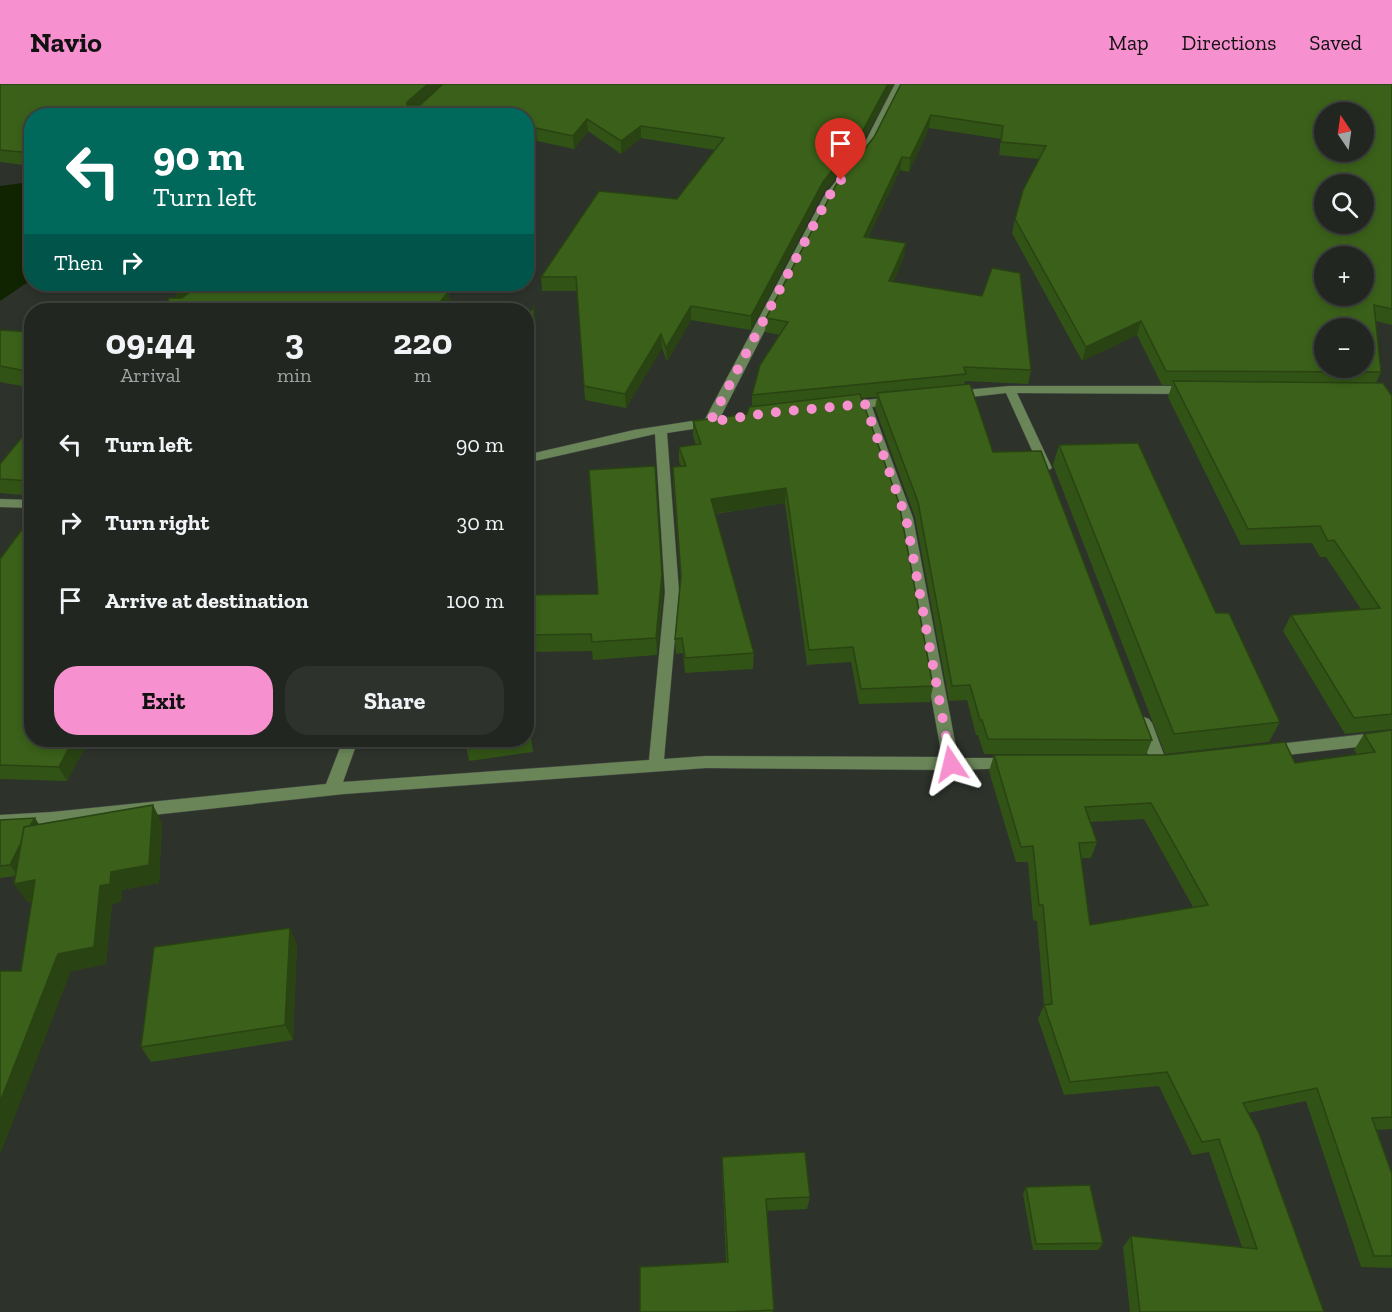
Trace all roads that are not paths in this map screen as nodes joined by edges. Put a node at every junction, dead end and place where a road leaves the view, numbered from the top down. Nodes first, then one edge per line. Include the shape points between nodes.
1 (899, 84) edge
2 (1010, 389) junction
3 (1205, 390) edge
4 (943, 396) edge
5 (910, 399) edge
6 (865, 404) junction
7 (832, 407) edge
8 (661, 430) junction
9 (534, 457) edge
10 (1053, 482) edge
11 (0, 503) edge
12 (24, 504) edge
13 (1139, 709) edge
14 (1392, 737) edge
15 (347, 747) edge
16 (1252, 753) edge
17 (1159, 763) edge
18 (951, 764) junction
19 (1032, 764) edge
20 (656, 766) junction
21 (332, 789) junction
22 (0, 822) edge

1 - 8 street via 866,149 829,196 716,421
2 - 3 street
2 - 4 street
2 - 10 street
5 - 6 street
6 - 7 street
6 - 18 street via 906,518
8 - 9 street
8 - 20 street via 672,592
11 - 12 street
13 - 17 street
14 - 16 street
15 - 21 street
18 - 19 street
18 - 20 street via 706,762
20 - 21 street
21 - 22 street

